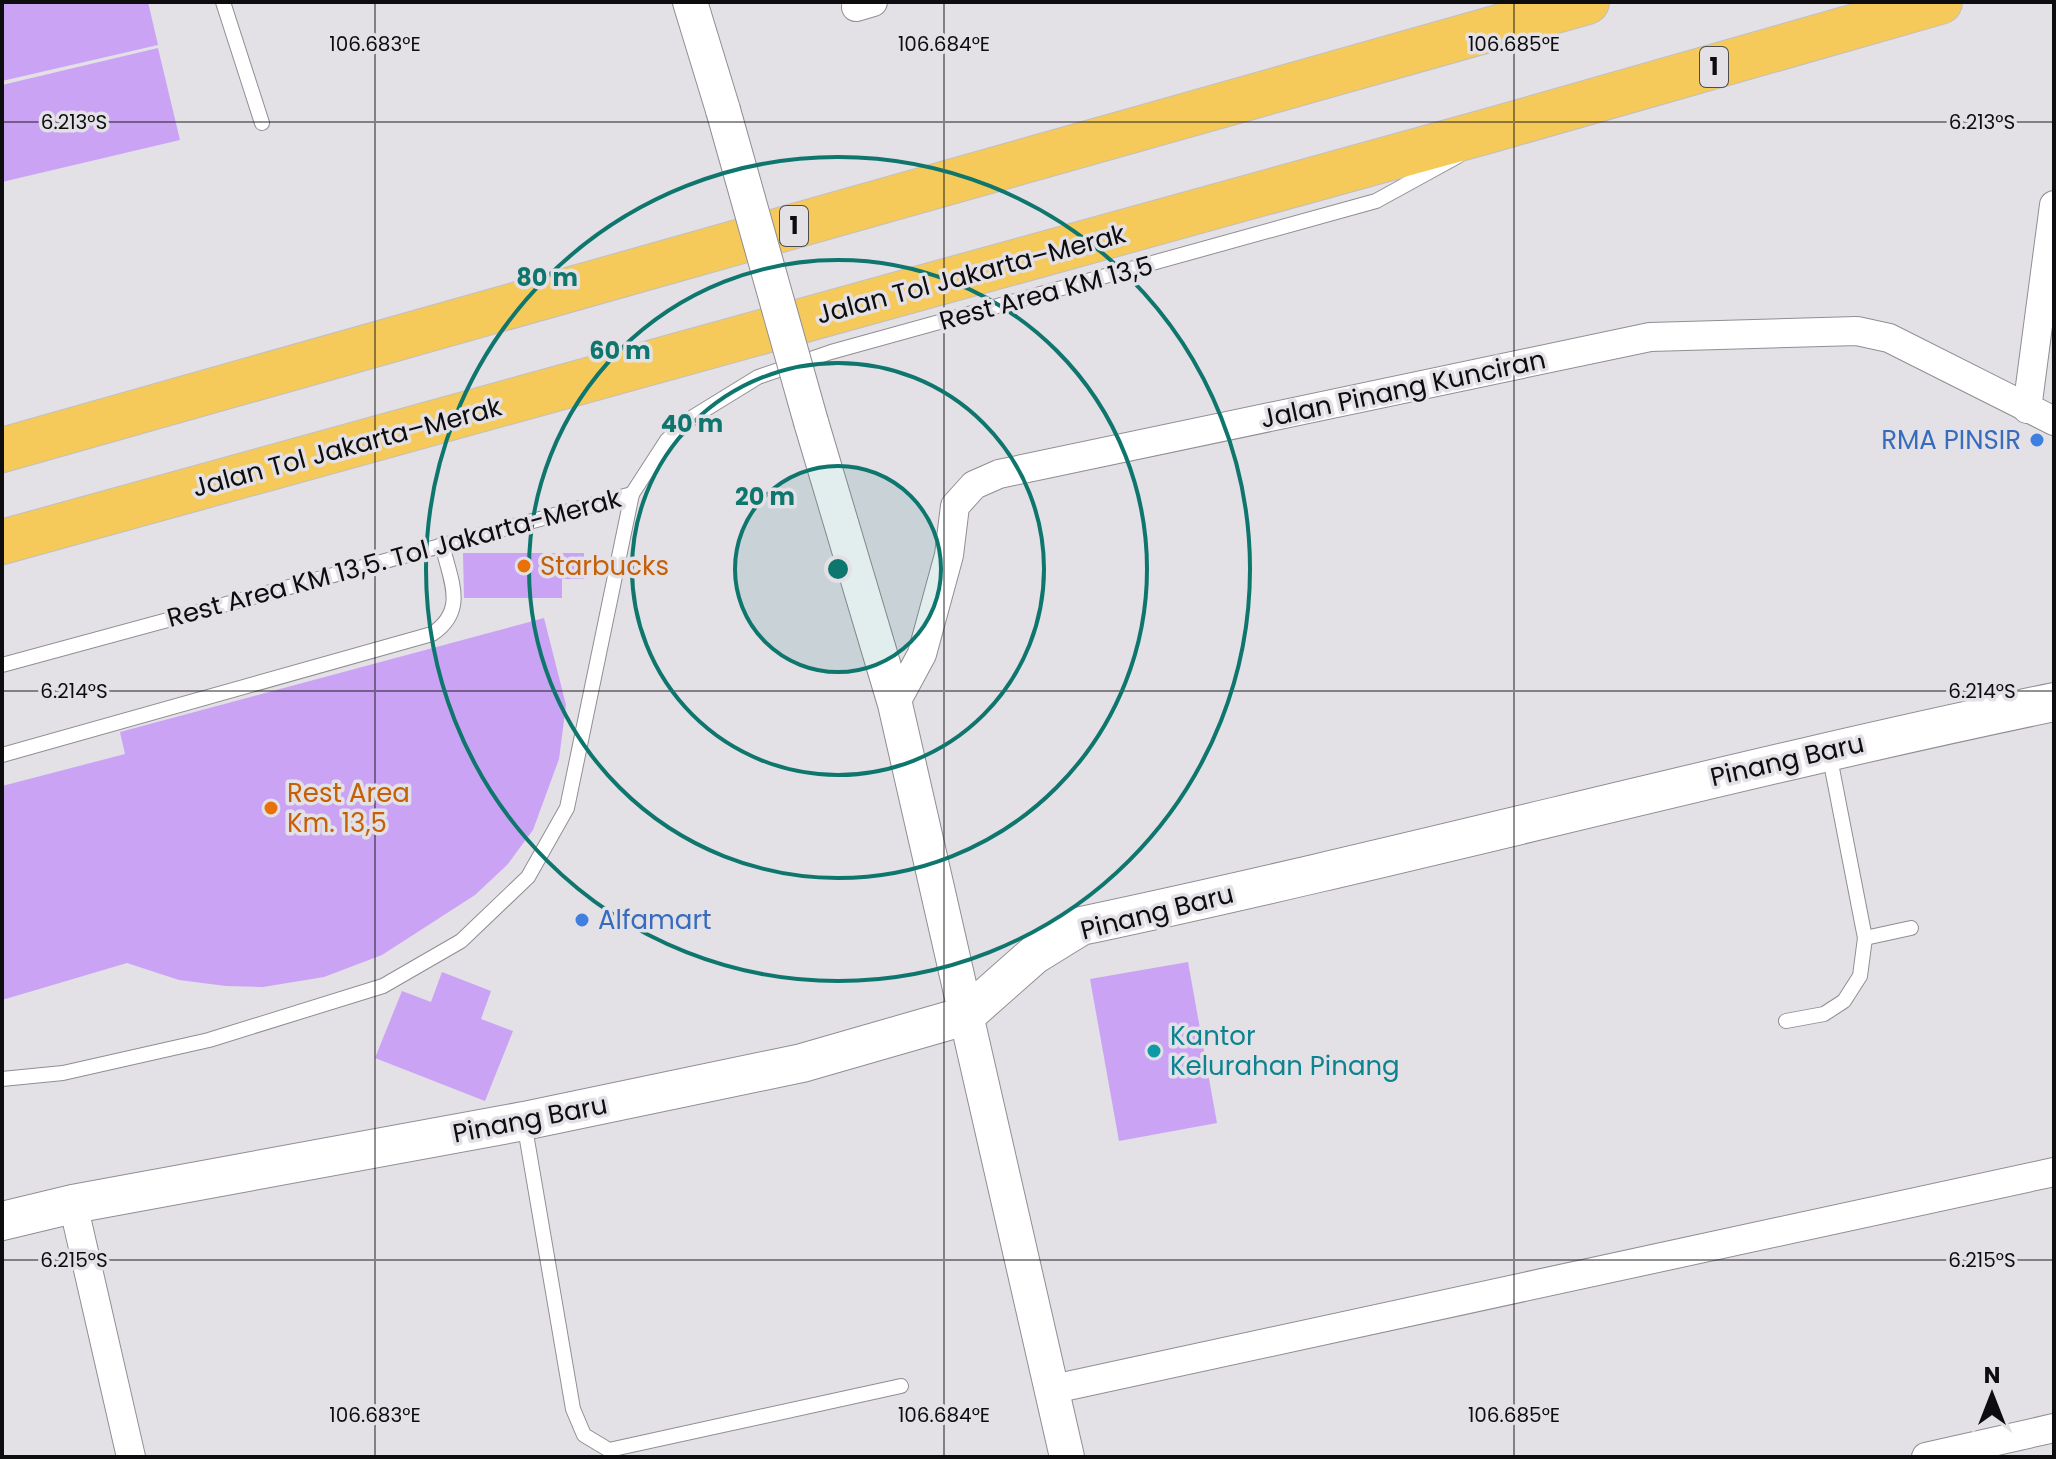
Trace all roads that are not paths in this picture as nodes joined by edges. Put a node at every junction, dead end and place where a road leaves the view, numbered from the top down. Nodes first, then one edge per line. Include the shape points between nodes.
1 (223, 2) edge
2 (690, 2) edge
3 (1587, 2) edge
4 (1940, 2) edge
5 (262, 123) dead end
6 (1488, 131) junction
7 (2054, 205) edge
8 (2052, 248) edge
9 (2027, 409) junction
10 (2054, 421) edge
11 (2, 450) edge
12 (632, 494) junction
13 (2, 542) edge
14 (442, 544) junction
15 (2, 665) edge
16 (2054, 702) edge
17 (895, 704) junction
18 (1828, 749) junction
19 (2, 755) edge
20 (1911, 928) dead end
21 (1865, 938) junction
22 (965, 1016) junction
23 (1786, 1021) dead end
24 (2, 1079) edge
25 (524, 1121) junction
26 (2054, 1172) edge
27 (73, 1204) junction
28 (2, 1221) edge
29 (901, 1386) dead end
30 (1049, 1390) junction
31 (2054, 1428) edge
32 (126, 1455) edge
33 (1067, 1457) edge
34 (1926, 1457) edge

1 - 5 lane
2 - 17 street, bridge
3 - 11 highway, 1
4 - 6 highway, Jalan Tol Jakarta–Merak / 1
6 - 12 lane, Rest Area KM 13,5 via 1448,164 1376,201 758,377 693,417 667,440
6 - 13 highway, Jalan Tol Jakarta–Merak / 1
7 - 8 street
8 - 9 street
9 - 10 street, Jalan Pinang Kunciran
9 - 17 street, Jalan Pinang Kunciran via 1889,338 1857,331 1650,337 999,474 974,485 955,506 949,555 922,654
12 - 14 lane, Rest Area KM 13,5. Tol Jakarta-Merak
12 - 24 lane, Rest Area KM 13,5. Tol Jakarta-Merak via 567,808 528,877 461,941 383,986 209,1040 63,1073
14 - 15 lane, Rest Area KM 13,5. Tol Jakarta-Merak
14 - 19 lane via 456,604 446,624 432,634
16 - 18 main road, Pinang Baru
17 - 22 street
18 - 21 lane
18 - 22 main road, Pinang Baru via 1438,846 1081,926 1034,955
20 - 21 lane
21 - 23 lane via 1860,976 1844,1001 1824,1014
22 - 25 main road, Pinang Baru via 802,1063
22 - 30 street
25 - 27 main road, Pinang Baru
25 - 29 lane via 573,1409 584,1435 609,1450
26 - 30 street
27 - 28 main road, Pinang Baru
27 - 32 street
30 - 33 street
31 - 34 street

